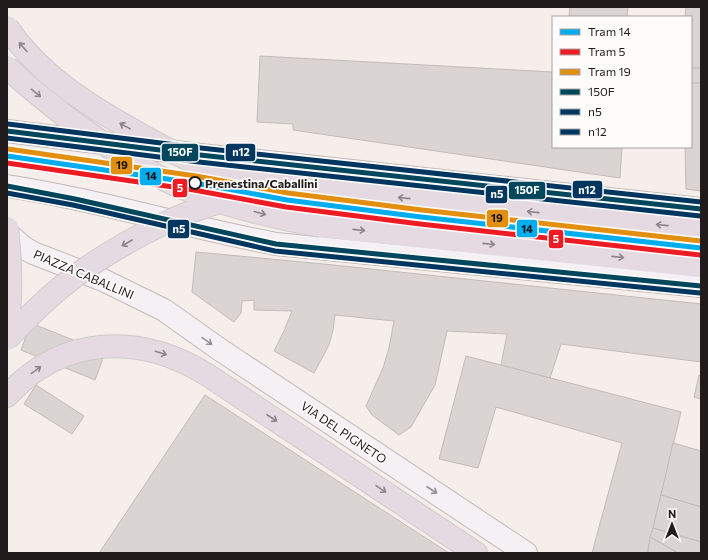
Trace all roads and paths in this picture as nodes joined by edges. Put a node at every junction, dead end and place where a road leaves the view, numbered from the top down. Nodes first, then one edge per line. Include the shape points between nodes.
1 (7, 27) edge
2 (7, 67) edge
3 (7, 131) edge
4 (7, 186) edge
5 (320, 189) junction
6 (701, 209) edge
7 (7, 228) edge
8 (701, 229) edge
9 (7, 233) edge
10 (701, 266) edge
11 (701, 286) edge
12 (164, 310) joint
13 (7, 330) edge
14 (7, 339) edge
15 (7, 396) edge
16 (476, 553) edge
17 (526, 553) edge

5 -> 1 highway, bridge via 255,180 220,172 163,147 77,96 24,50
2 -> 10 highway, bridge via 89,134 141,166 180,186 244,209 320,226
3 - 6 main road via 200,155
4 - 11 main road via 276,244
8 -> 5 highway
5 -> 14 highway, bridge via 238,197 198,209 149,231 76,276 34,311
7 - 13 highway, bridge via 11,296
9 - 12 main road, PIAZZA CABALLINI via 23,248 39,256 103,280
12 -> 17 main road, VIA DEL PIGNETO
15 -> 16 highway via 43,365 77,351 122,346 166,354 192,365

